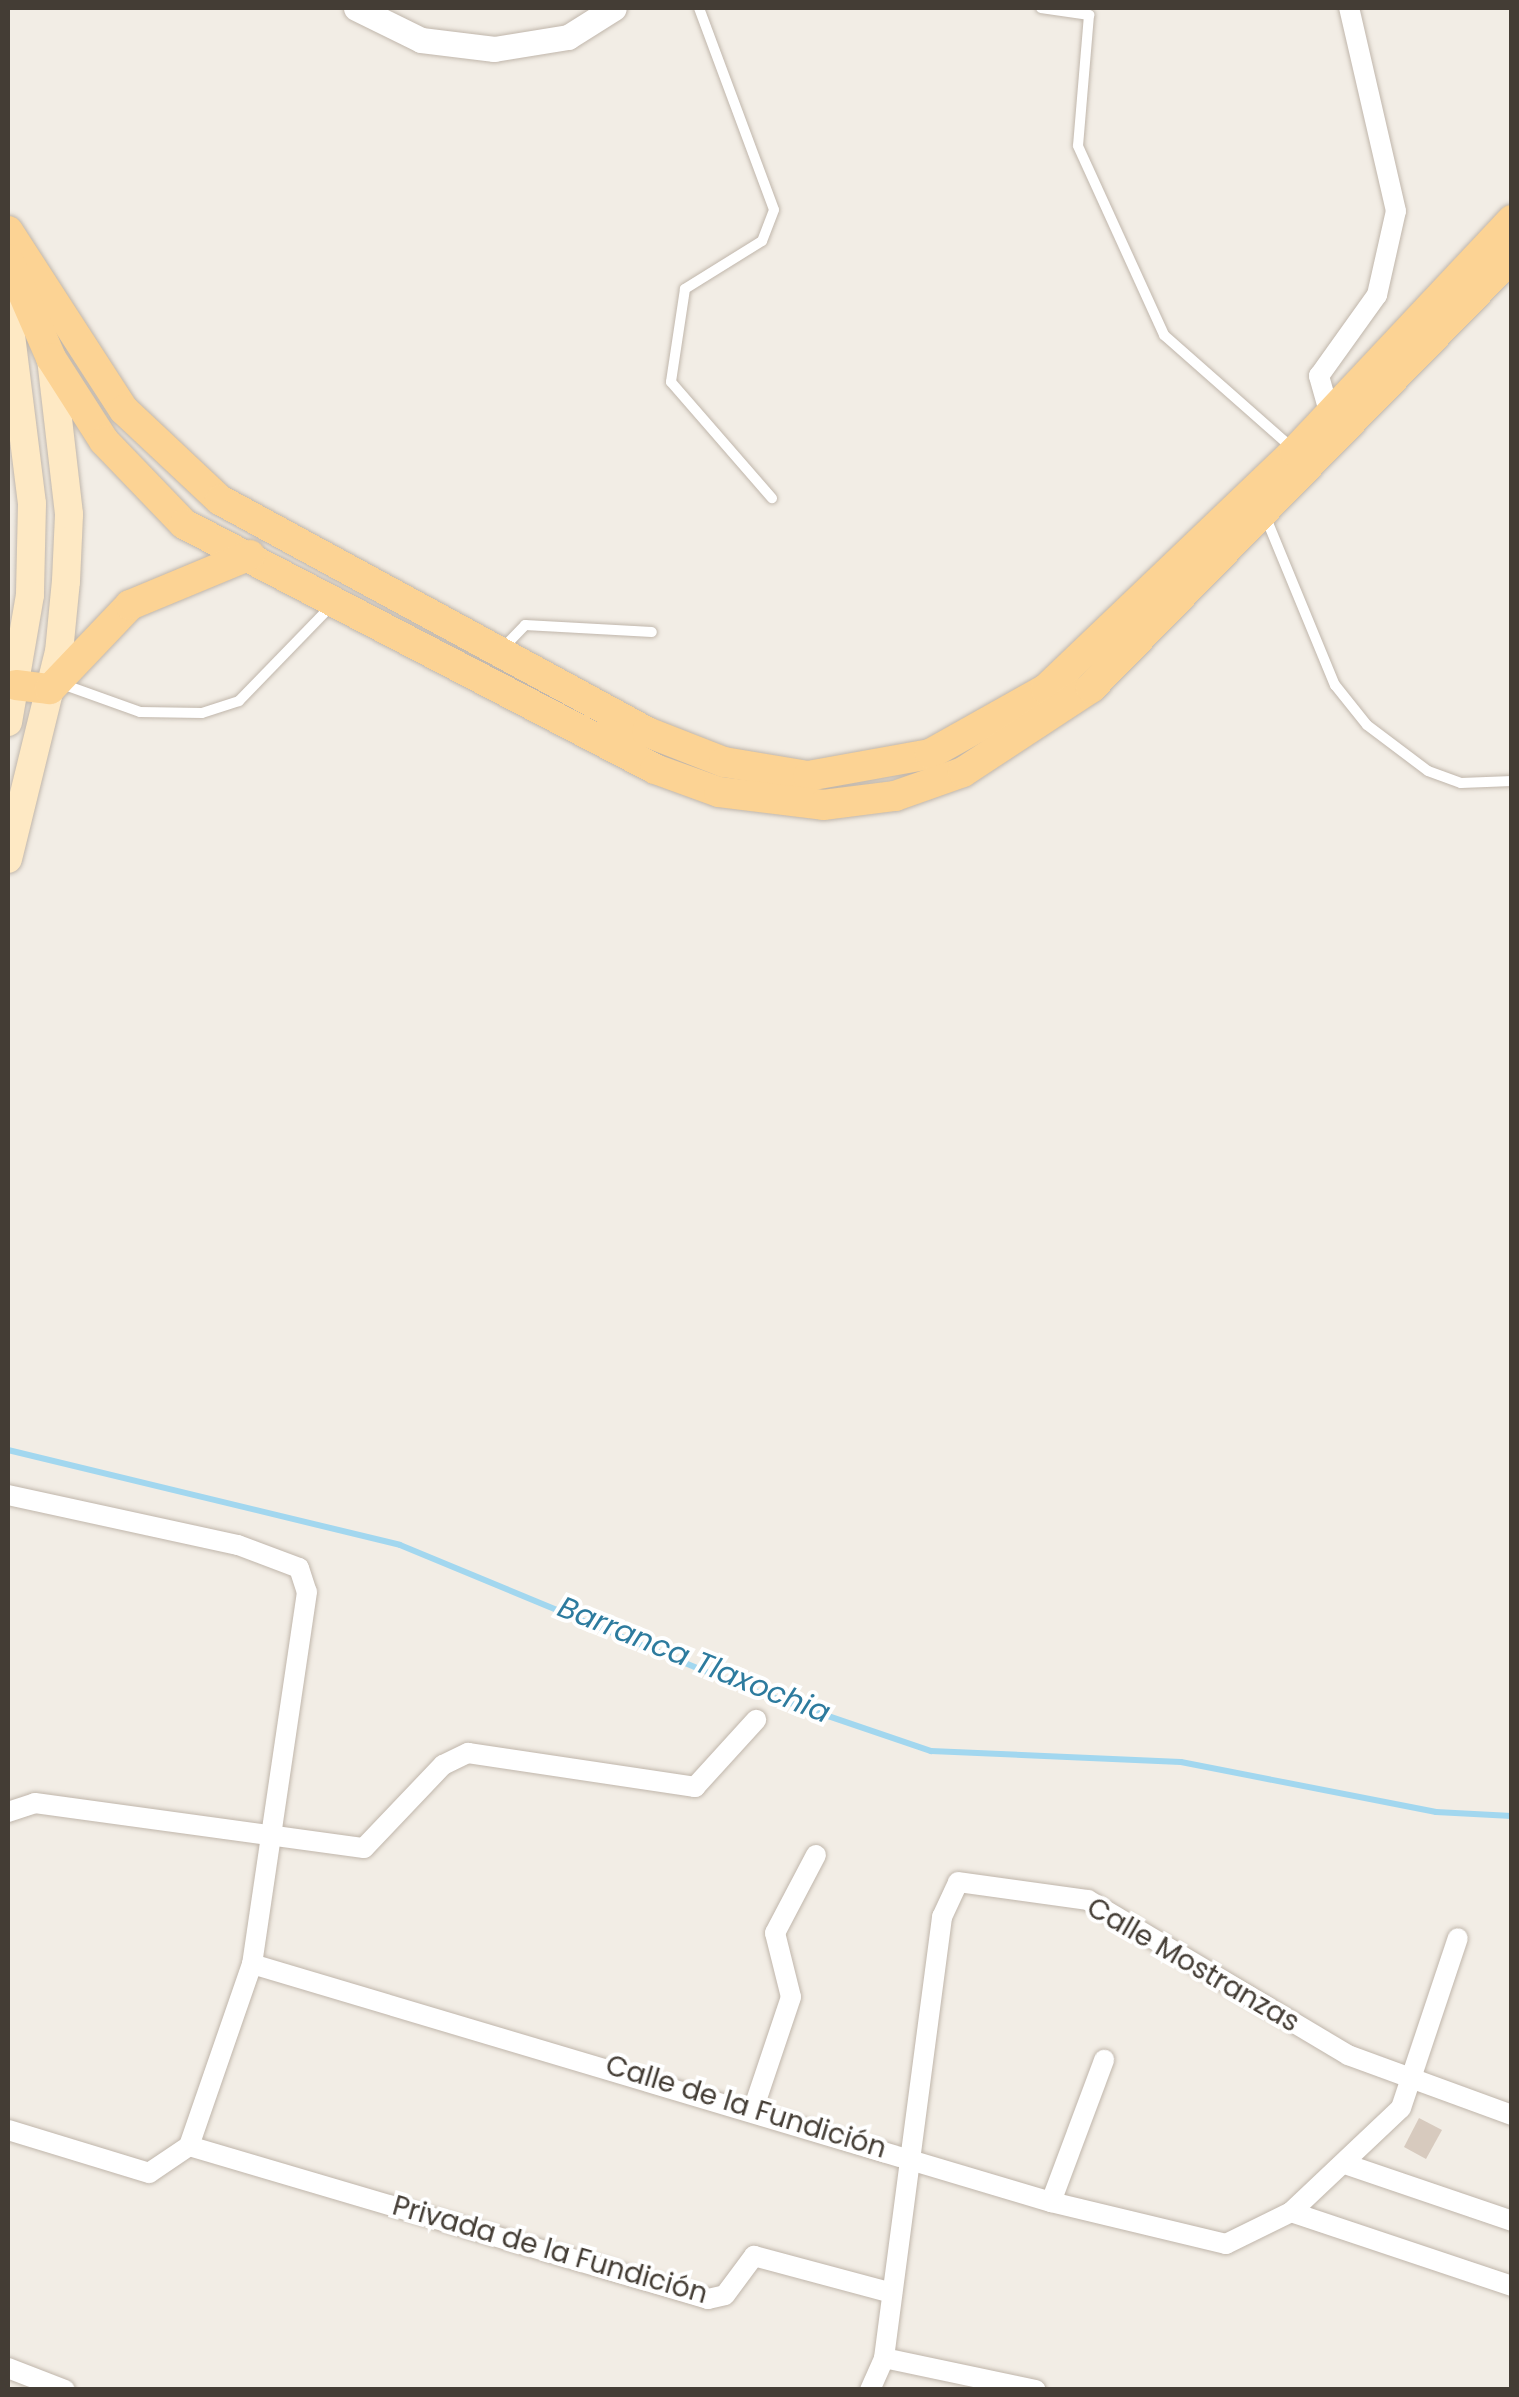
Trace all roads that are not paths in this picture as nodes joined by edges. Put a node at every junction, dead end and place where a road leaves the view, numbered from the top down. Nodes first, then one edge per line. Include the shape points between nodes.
1 (356, 8) edge
2 (614, 8) edge
3 (700, 8) edge
4 (1041, 8) edge
5 (1349, 8) edge
6 (1512, 220) edge
7 (8, 232) edge
8 (1512, 257) edge
9 (8, 259) edge
10 (58, 299) junction
11 (8, 311) edge
12 (51, 358) junction
13 (14, 364) edge
14 (1330, 415) junction
15 (1296, 451) junction
16 (772, 498) dead end
17 (1266, 518) junction
18 (304, 548) junction
19 (237, 557) junction
20 (331, 606) junction
21 (652, 632) dead end
22 (500, 654) junction
23 (16, 685) junction
24 (54, 685) junction
25 (8, 722) edge
26 (1512, 781) edge
27 (8, 859) edge
28 (8, 1495) edge
29 (756, 1720) dead end
30 (8, 1812) edge
31 (265, 1836) junction
32 (816, 1854) dead end
33 (1458, 1938) dead end
34 (252, 1964) junction
35 (1104, 2060) dead end
36 (1410, 2084) junction
37 (754, 2107) junction
38 (1512, 2115) edge
39 (8, 2130) edge
40 (189, 2146) junction
41 (906, 2157) junction
42 (1345, 2164) junction
43 (1051, 2202) junction
44 (1291, 2212) junction
45 (1512, 2220) edge
46 (1512, 2286) edge
47 (892, 2292) junction
48 (884, 2358) junction
49 (8, 2368) edge
50 (65, 2390) edge
51 (870, 2390) edge
52 (1036, 2390) edge

1 - 2 street via 420,40 494,49 568,37
3 - 16 lane via 774,210 762,240 685,289 670,382
4 - 15 lane via 1089,15 1078,146 1164,336
5 - 14 street via 1396,212 1377,296 1319,376
6 - 14 main road
7 - 10 main road
8 - 17 main road
9 - 12 main road
10 - 12 main road
10 - 18 main road via 146,438 220,500
11 - 13 main road
12 - 19 main road via 142,486
12 - 24 main road via 69,514
13 - 23 main road via 32,504
14 - 15 main road
15 - 22 main road via 1046,689 964,740 884,769 808,776 724,762
17 - 20 main road via 1051,720 963,772 855,803 756,800 687,784
17 - 26 lane via 1335,685 1367,725 1428,771 1461,783
18 - 19 main road
18 - 22 main road
19 - 20 main road
19 - 24 main road via 130,605
20 - 24 lane via 238,701 202,713 140,712
21 - 22 lane via 525,625
23 - 24 main road
23 - 25 main road
24 - 27 main road
28 - 31 street via 238,1545 299,1568 307,1592
29 - 31 street via 696,1787 493,1750 443,1766 364,1848
30 - 31 street via 36,1803
31 - 34 street
32 - 37 street via 775,1933 791,1997
33 - 36 street, Calle de la Fundición
34 - 37 street, Calle de la Fundición
34 - 40 street
35 - 43 street
36 - 38 street, Calle Mostranzas
36 - 41 street, Calle Mostranzas via 1088,1900 966,1879 950,1888 942,1917
36 - 42 street, Calle de la Fundición via 1386,2128
37 - 41 street, Calle de la Fundición
39 - 40 street via 149,2173 169,2168
40 - 47 street, Privada de la Fundición via 708,2299 725,2295 754,2256
41 - 43 street, Calle de la Fundición
41 - 47 street, Calle Mostranzas
42 - 44 street, Calle de la Fundición
42 - 45 street
43 - 44 street, Calle de la Fundición via 1226,2244
44 - 46 street
47 - 48 street, Calle Mostranzas
48 - 51 street, Calle Mostranzas
48 - 52 street
49 - 50 street

